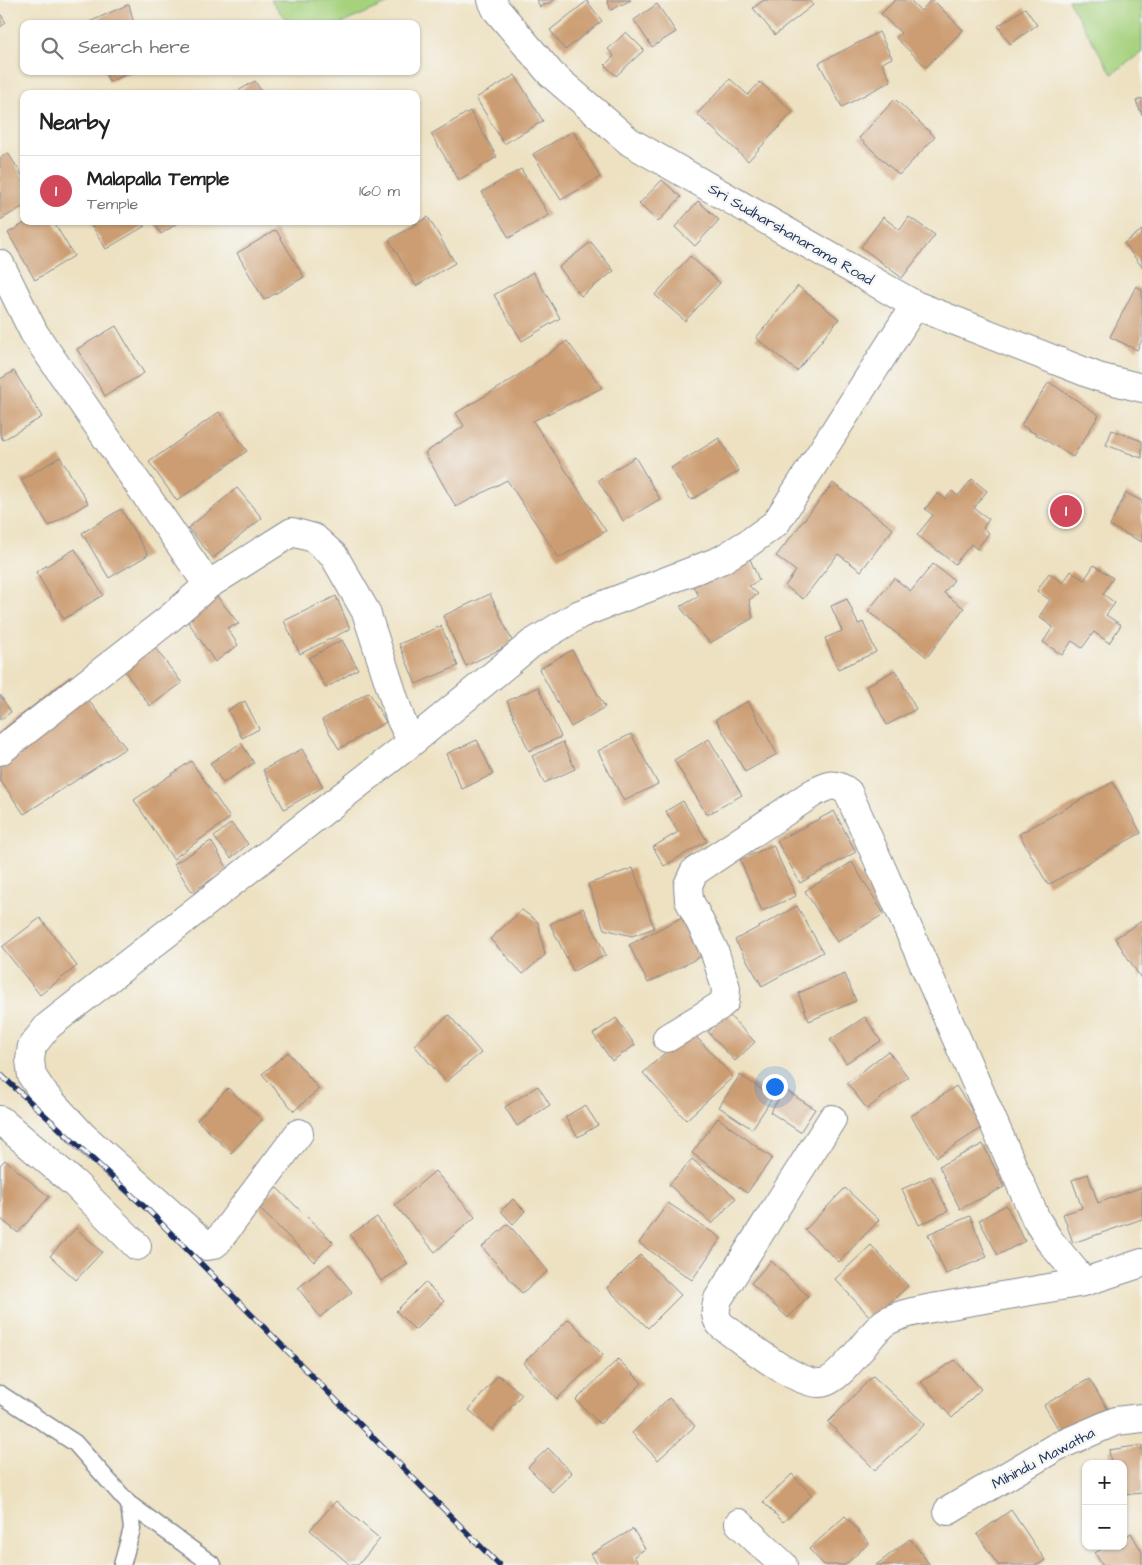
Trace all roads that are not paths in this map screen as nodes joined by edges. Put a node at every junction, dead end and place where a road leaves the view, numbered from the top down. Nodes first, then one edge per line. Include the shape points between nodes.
1 (492, 0) edge
2 (0, 264) edge
3 (915, 305) junction
4 (1142, 388) edge
5 (208, 585) junction
6 (412, 742) junction
7 (0, 751) edge
8 (667, 1038) dead end
9 (832, 1119) dead end
10 (0, 1120) edge
11 (299, 1133) dead end
12 (138, 1246) dead end
13 (1142, 1263) edge
14 (1084, 1282) junction
15 (0, 1394) edge
16 (1142, 1418) edge
17 (129, 1504) junction
18 (948, 1511) dead end
19 (739, 1523) dead end
20 (122, 1565) edge
21 (213, 1565) edge
22 (783, 1565) edge

1 - 3 street, Sri Sudharshanarama Road via 551,74 630,142
2 - 5 street via 34,333
3 - 4 street, Sri Sudharshanarama Road via 1098,377
3 - 6 street via 776,523 721,560 580,614 531,644
5 - 6 street via 292,532 314,538 334,556 366,612 401,720
5 - 7 street
6 - 11 street via 48,1026 32,1046 32,1076 44,1094 83,1136 207,1246 216,1242
8 - 14 street via 725,1001 726,988 714,950 689,900 688,885 694,872 813,793 837,785 848,792 1036,1219
9 - 14 street via 718,1299 716,1308 716,1318 722,1326 795,1377 818,1383 831,1380 884,1323 898,1317
10 - 12 street via 75,1184
13 - 14 street
15 - 17 lane via 75,1442
16 - 18 street, Mihindu Mawatha via 1116,1421 1056,1447
17 - 20 lane via 132,1529
17 - 21 lane
19 - 22 street

